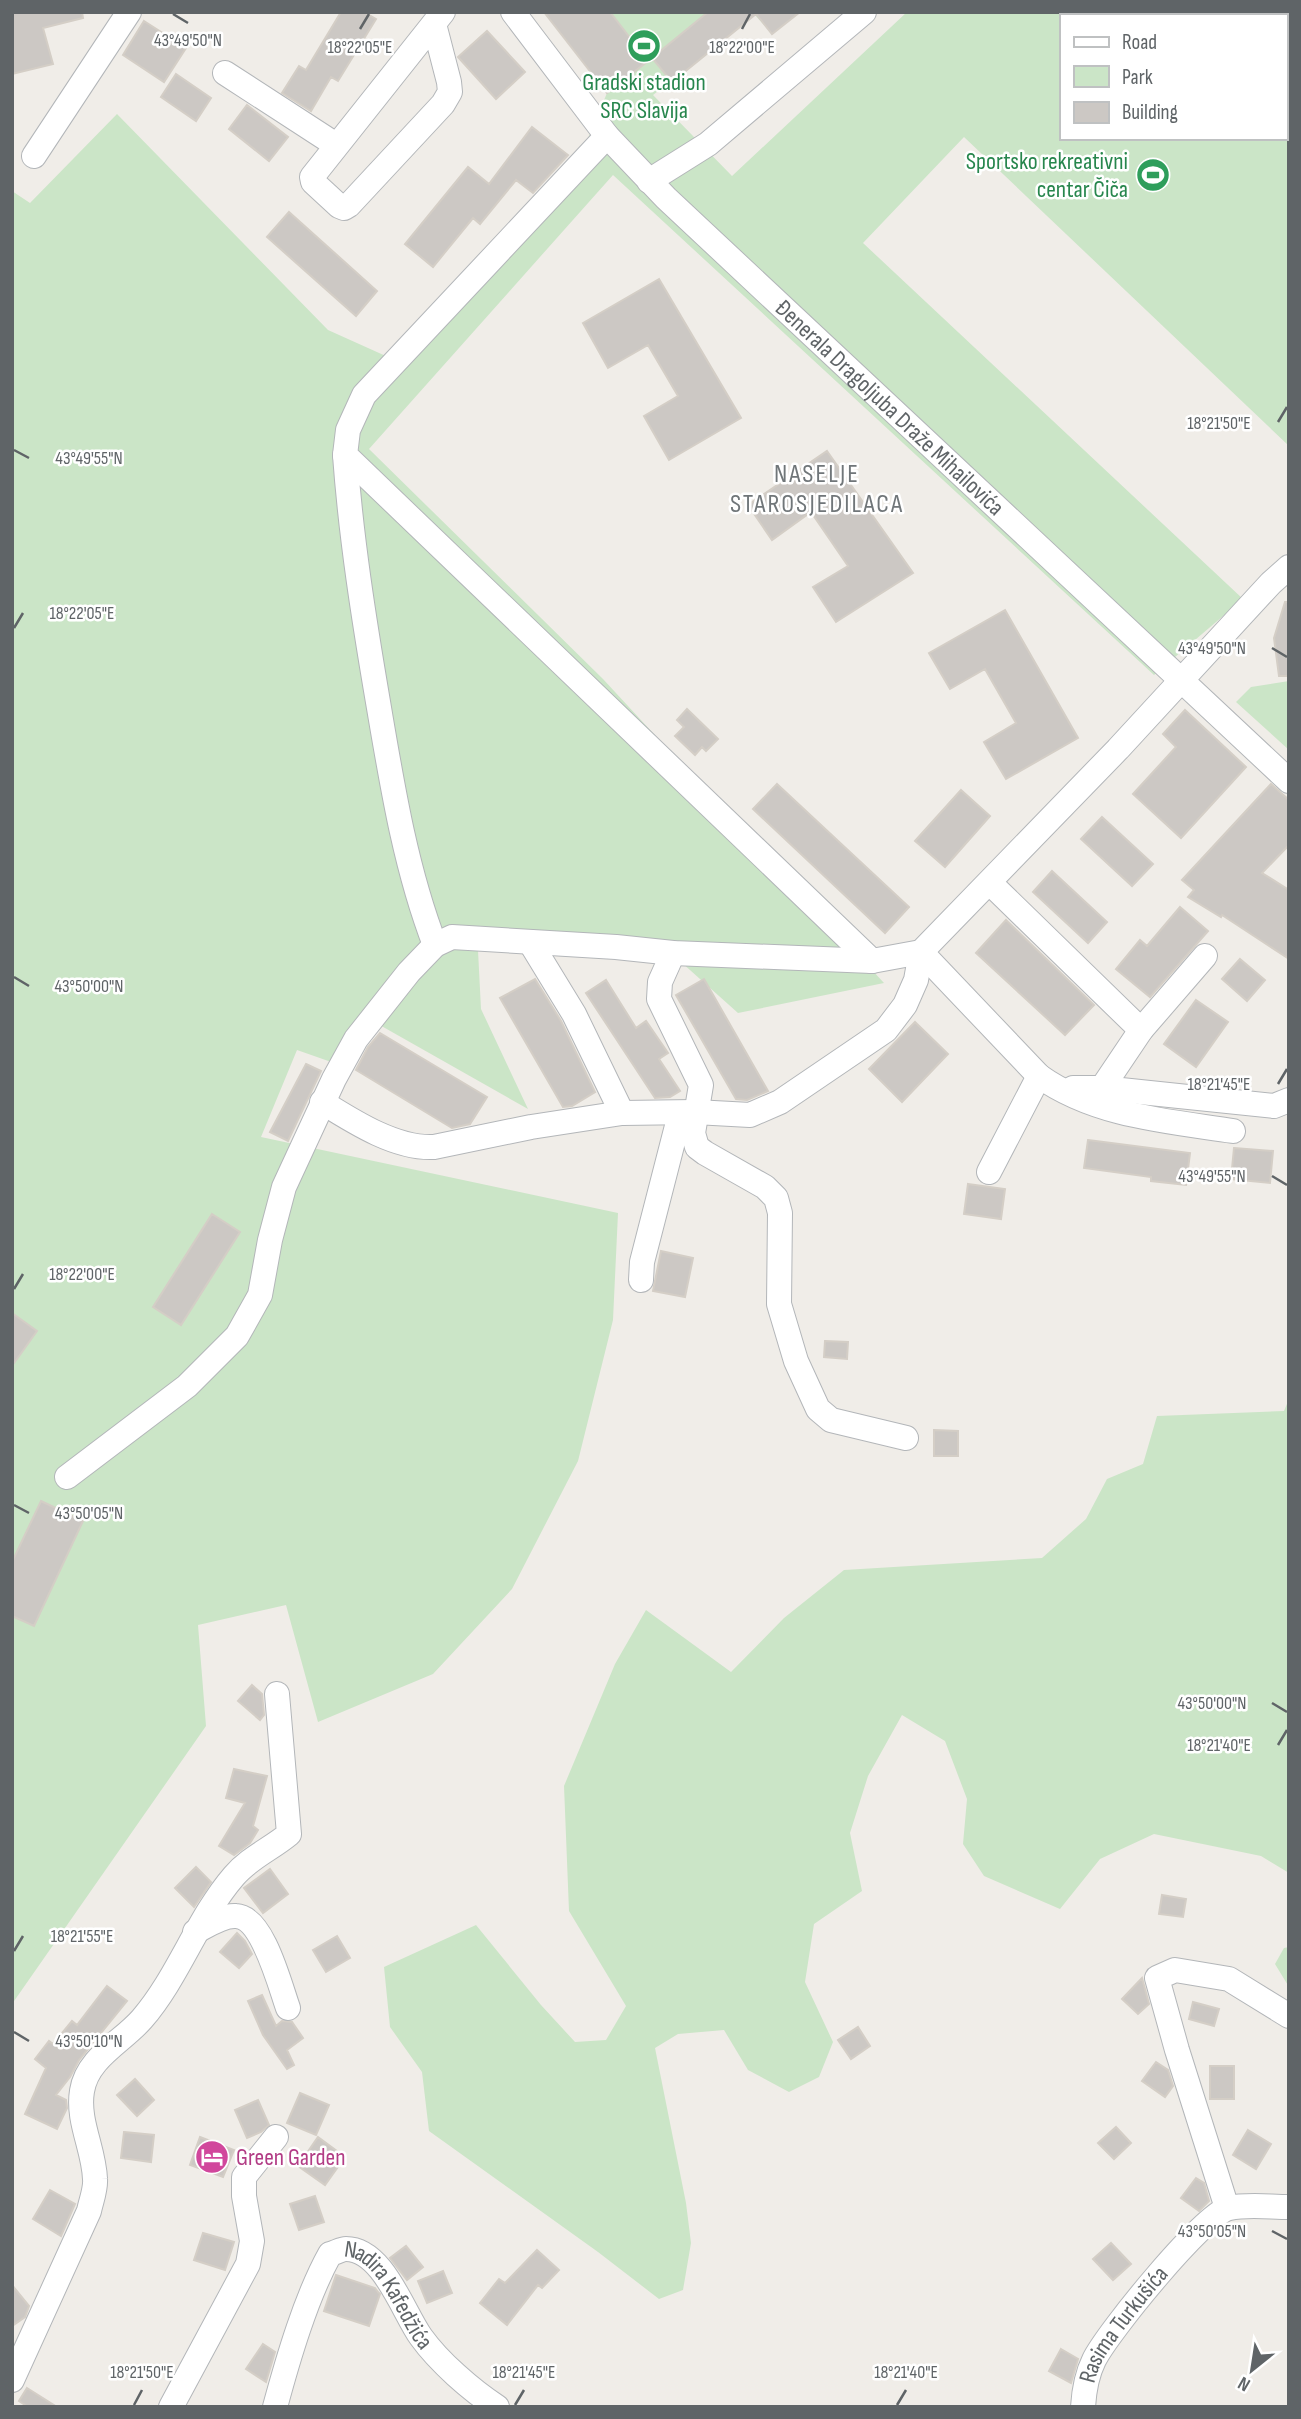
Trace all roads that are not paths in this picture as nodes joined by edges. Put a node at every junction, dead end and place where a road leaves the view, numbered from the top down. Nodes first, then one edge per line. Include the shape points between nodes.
1 (130, 12) edge
2 (513, 12) edge
3 (863, 12) edge
4 (439, 18) edge
5 (225, 73) dead end
6 (607, 136) junction
7 (336, 145) junction
8 (34, 156) dead end
9 (649, 181) junction
10 (345, 455) junction
11 (1289, 567) edge
12 (1181, 679) junction
13 (1289, 781) edge
14 (990, 883) junction
15 (530, 942) junction
16 (435, 945) junction
17 (921, 952) junction
18 (673, 953) junction
19 (1205, 956) dead end
20 (872, 961) junction
21 (1140, 1030) junction
22 (1047, 1082) junction
23 (1102, 1088) junction
24 (1289, 1100) edge
25 (322, 1102) junction
26 (695, 1112) junction
27 (622, 1113) junction
28 (1233, 1130) dead end
29 (989, 1172) dead end
30 (641, 1280) dead end
31 (906, 1438) dead end
32 (67, 1477) dead end
33 (277, 1694) dead end
34 (195, 1932) junction
35 (288, 2008) dead end
36 (1289, 2016) edge
37 (276, 2137) dead end
38 (1289, 2207) edge
39 (1227, 2208) junction
40 (12, 2380) edge
41 (171, 2407) edge
42 (275, 2407) edge
43 (497, 2407) edge
44 (1083, 2407) edge

1 - 8 street
2 - 6 street, Đenerala Dragoljuba Draže Mihailovića
3 - 9 street via 708,144
4 - 7 street
4 - 7 street via 450,92 344,208 312,177
5 - 7 street
6 - 9 street, Đenerala Dragoljuba Draže Mihailovića
6 - 10 street via 364,395 348,430
9 - 12 street, Đenerala Dragoljuba Draže Mihailovića
10 - 16 street via 349,511 396,809
10 - 20 street
11 - 12 street
12 - 13 street, Đenerala Dragoljuba Draže Mihailovića
12 - 14 street
14 - 17 street
14 - 21 street
15 - 16 street via 452,937
15 - 18 street
15 - 27 street via 574,1014
16 - 25 street via 356,1039
17 - 20 street
17 - 22 street
17 - 26 street via 905,1005 886,1030 780,1102 750,1115
18 - 20 street
18 - 26 street via 659,999 701,1085
19 - 21 street
21 - 23 street
22 - 23 street
22 - 28 street via 1131,1116
22 - 29 street
23 - 24 street via 1274,1106
25 - 27 street via 419,1148
25 - 32 street via 284,1187 260,1295 237,1336 187,1386
26 - 27 street
26 - 30 street via 677,1126
26 - 31 street via 697,1147 776,1198 780,1213 779,1304 796,1361 818,1409 831,1420
33 - 34 street via 289,1834 235,1875
34 - 35 street via 220,1919 237,1916 249,1921 259,1931
34 - 40 street via 142,2020 97,2060 82,2087 80,2111 96,2181 89,2211
36 - 39 street via 1229,1979 1175,1970 1157,1978
37 - 41 street via 244,2177 252,2241 248,2264
38 - 39 street
39 - 44 street, Rasima Turkušića via 1192,2237 1124,2316 1094,2360
42 - 43 street, Nadira Kafedžića via 319,2275 330,2254 346,2249 377,2265 421,2337 472,2390

